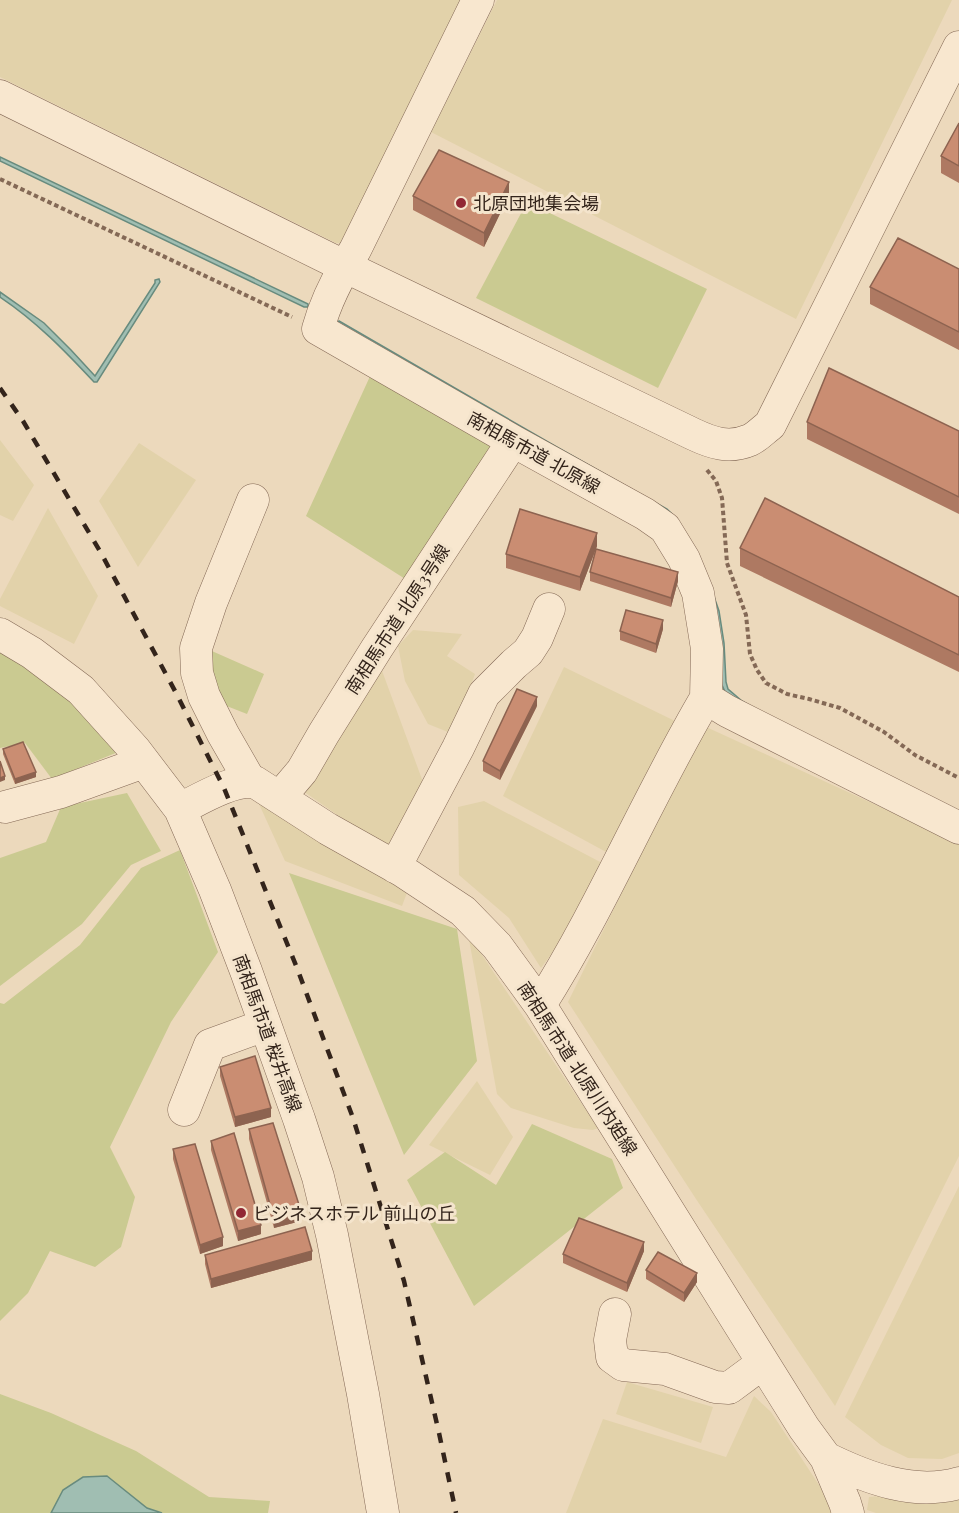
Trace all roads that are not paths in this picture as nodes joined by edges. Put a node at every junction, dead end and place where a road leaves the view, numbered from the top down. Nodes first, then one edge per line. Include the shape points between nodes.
1 (478, 0) edge
2 (959, 47) edge
3 (0, 96) edge
4 (344, 266) junction
5 (513, 441) junction
6 (253, 500) dead end
7 (549, 609) dead end
8 (0, 634) edge
9 (706, 698) junction
10 (144, 762) junction
11 (250, 781) junction
12 (280, 797) junction
13 (5, 807) dead end
14 (180, 809) junction
15 (959, 828) edge
16 (394, 867) junction
17 (540, 1005) junction
18 (265, 1025) junction
19 (184, 1110) dead end
20 (615, 1314) dead end
21 (763, 1363) junction
22 (826, 1458) junction
23 (959, 1483) edge
24 (383, 1513) edge
25 (848, 1513) edge

1 - 4 street
2 - 4 street via 781,405 770,425 751,439 729,446 706,440
3 - 4 street
4 - 5 street, 南相馬市道 北原線 via 318,329
5 - 9 street, 南相馬市道 北原線 via 665,528 698,593 708,649
5 - 12 street, 南相馬市道 北原3号線 via 371,657 302,771
6 - 11 street via 196,648 197,673 204,696
7 - 16 street via 528,652 484,694
8 - 10 street, 南相馬市道 桜井高線 via 81,690
9 - 15 street
9 - 17 street
10 - 13 street
10 - 14 street, 南相馬市道 桜井高線
11 - 12 street, 南相馬市道 北原川内廹線
11 - 14 street via 224,788
12 - 16 street, 南相馬市道 北原川内廹線
14 - 18 street, 南相馬市道 桜井高線
16 - 17 street, 南相馬市道 北原川内廹線 via 464,911 497,946
17 - 21 street, 南相馬市道 北原川内廹線
18 - 19 street via 210,1045
18 - 24 street, 南相馬市道 桜井高線 via 318,1177
20 - 21 street via 610,1340 612,1357 623,1365 665,1369 715,1387 729,1388
21 - 22 street, 南相馬市道 北原川内廹線
22 - 23 street via 845,1468 907,1487
22 - 25 street, 南相馬市道 北原川内廹線

